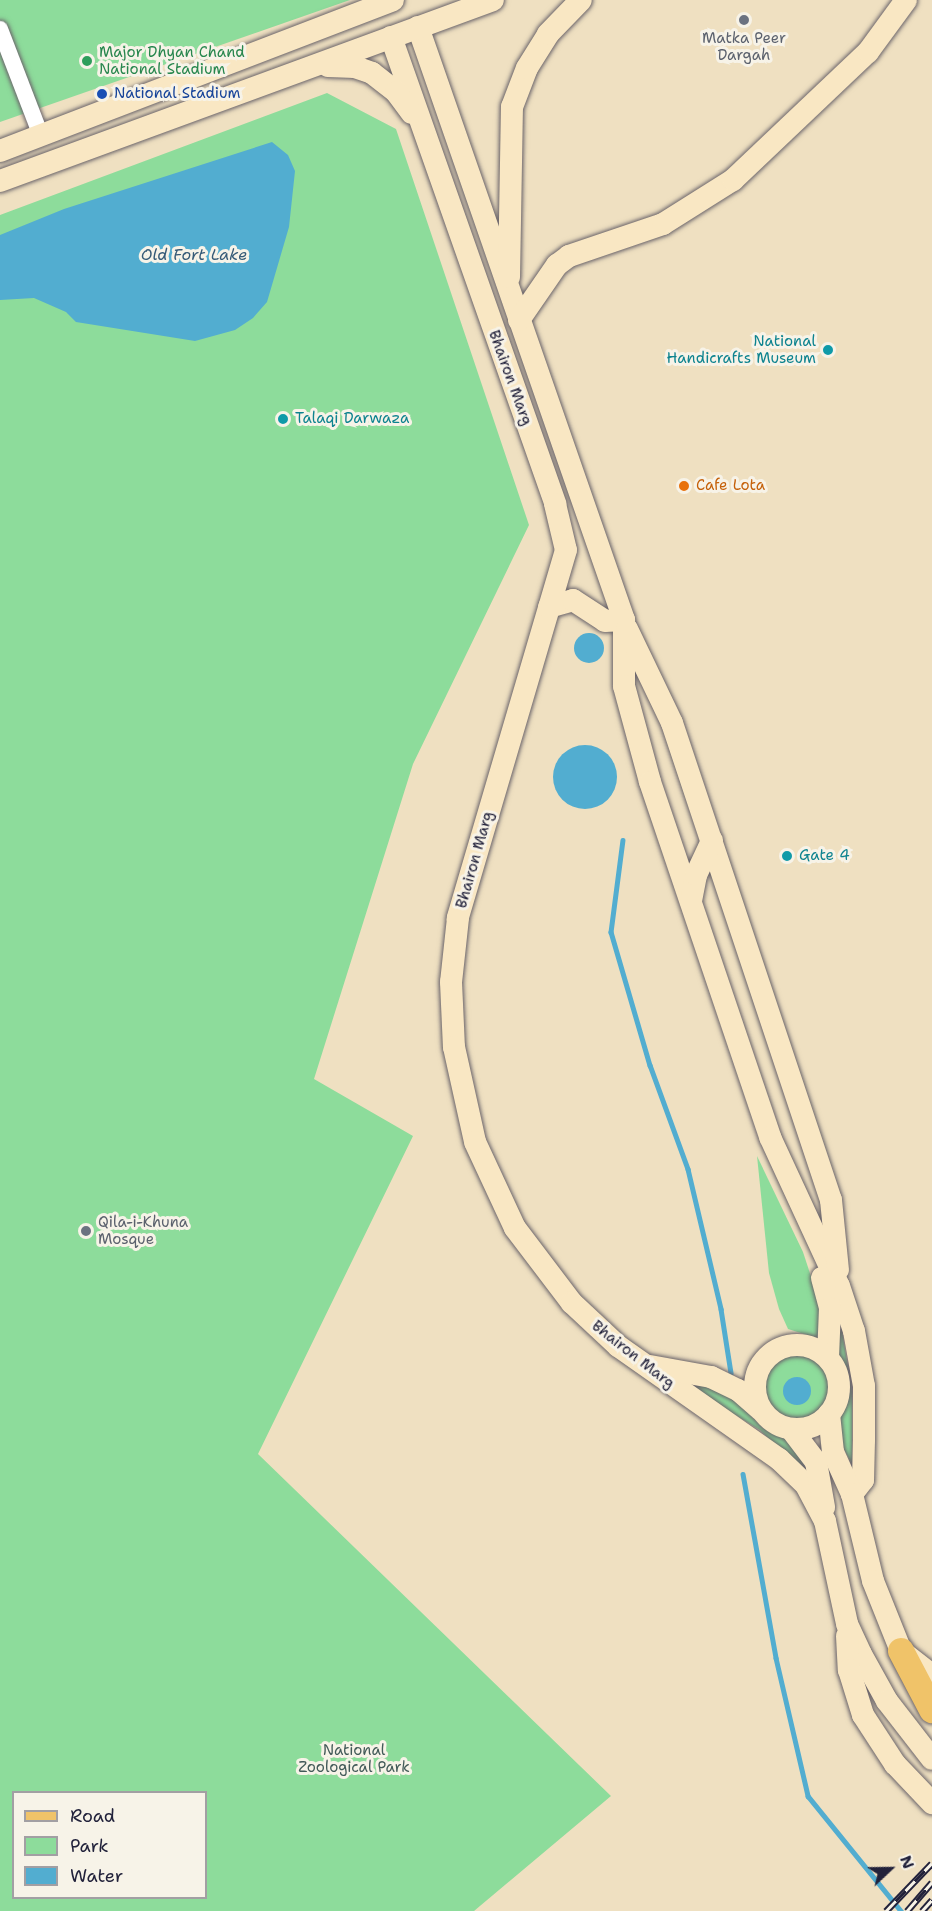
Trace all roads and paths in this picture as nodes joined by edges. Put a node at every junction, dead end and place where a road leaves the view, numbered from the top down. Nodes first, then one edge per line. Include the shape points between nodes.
1 (393, 0) edge
2 (493, 0) edge
3 (581, 0) edge
4 (906, 0) edge
5 (418, 27) junction
6 (0, 29) edge
7 (391, 37) junction
8 (319, 66) junction
9 (420, 123) junction
10 (41, 136) junction
11 (0, 151) edge
12 (0, 181) edge
13 (508, 294) junction
14 (519, 320) junction
15 (593, 538) junction
16 (566, 550) junction
17 (549, 607) junction
18 (624, 622) junction
19 (712, 840) junction
20 (691, 901) junction
21 (805, 1213) junction
22 (839, 1286) junction
23 (828, 1358) junction
24 (642, 1365) junction
25 (761, 1410) junction
26 (829, 1414) junction
27 (791, 1429) junction
28 (854, 1503) junction
29 (825, 1521) junction
30 (847, 1624) junction
31 (901, 1651) junction
32 (932, 1675) edge
33 (932, 1710) edge
34 (932, 1759) edge
35 (932, 1803) edge

1 - 10 main road
2 - 5 main road
3 - 13 main road via 548,34 527,68 513,107
4 - 14 main road via 868,52 733,180 663,224 569,256 556,265
5 - 7 main road
5 - 13 main road, Bhairon Marg
6 - 10 street
7 - 8 main road
7 - 9 main road, Bhairon Marg
8 - 9 main road via 355,67 372,73 396,92
8 - 12 main road
9 - 16 main road, Bhairon Marg via 555,504
10 - 11 main road
13 - 14 main road, Bhairon Marg
14 - 15 main road, Bhairon Marg
15 - 16 main road via 585,560 572,558
15 - 18 main road, Bhairon Marg
16 - 17 main road, Bhairon Marg
17 - 18 main road via 573,600 605,621
17 - 24 main road, Bhairon Marg via 462,897 451,982 454,1047 475,1142 515,1228 572,1303
18 - 19 main road via 672,723
18 - 20 main road, Bhairon Marg via 624,686 650,782
19 - 20 main road via 696,875
19 - 22 main road via 831,1200
20 - 21 main road, Bhairon Marg via 770,1137
21 - 22 main road, Bhairon Marg
21 - 23 main road via 830,1308
22 - 28 main road, Bhairon Marg via 854,1331 864,1386 863,1480
23 - 25 main road via 805,1345 788,1345 772,1353 760,1365 755,1383
23 - 26 main road via 839,1382 837,1399
24 - 25 main road via 711,1377 738,1390
24 - 29 main road, Bhairon Marg via 795,1474 815,1498
25 - 27 main road via 774,1423
26 - 27 main road via 816,1425
26 - 28 main road via 833,1452
27 - 29 main road via 816,1462
28 - 29 main road
28 - 31 main road via 873,1581
29 - 30 main road, Bhairon Marg
30 - 34 main road, Bhairon Marg via 887,1701
30 - 35 main road via 849,1670 863,1715 895,1764
31 - 32 main road
31 - 33 main road

